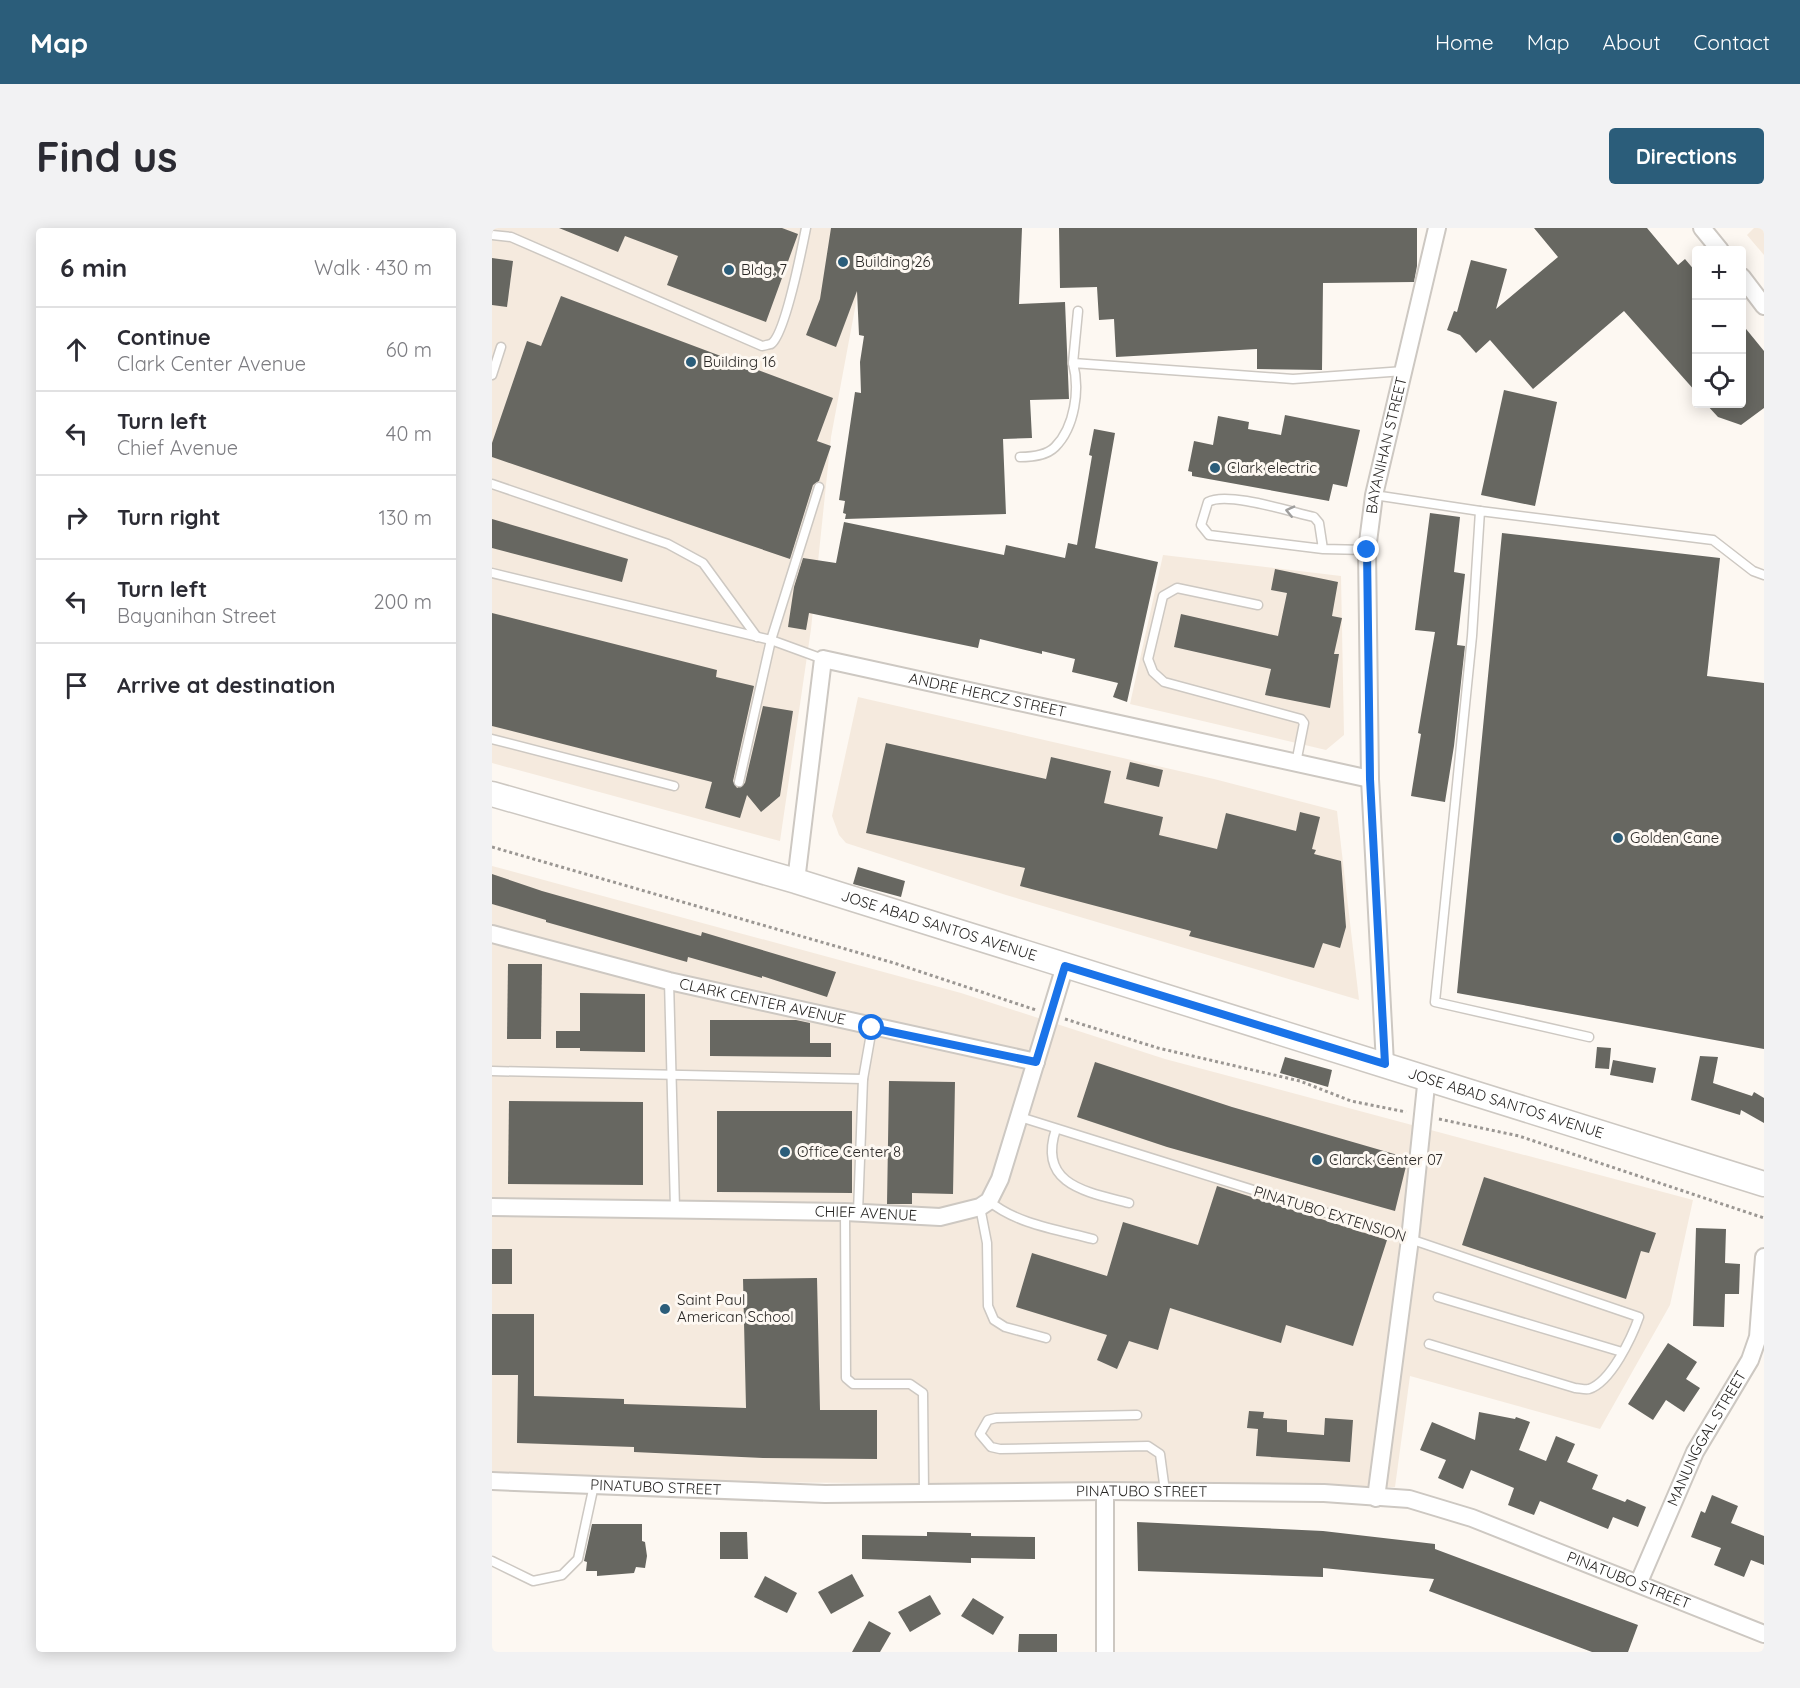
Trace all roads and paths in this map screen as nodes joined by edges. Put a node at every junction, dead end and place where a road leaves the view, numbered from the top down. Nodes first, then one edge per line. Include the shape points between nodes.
1 (806, 228) edge
2 (1437, 228) edge
3 (1702, 228) edge
4 (492, 235) edge
5 (1717, 246) edge
6 (1746, 282) edge
7 (1764, 306) edge
8 (1078, 311) dead end
9 (501, 347) dead end
10 (1073, 363) junction
11 (1405, 371) junction
12 (492, 375) edge
13 (1020, 457) dead end
14 (492, 484) edge
15 (819, 487) dead end
16 (1374, 495) junction
17 (1480, 511) junction
18 (1323, 549) junction
19 (1367, 550) junction
20 (492, 573) edge
21 (1764, 575) edge
22 (1258, 605) dead end
23 (757, 637) junction
24 (771, 640) junction
25 (823, 659) junction
26 (492, 739) edge
27 (1296, 763) junction
28 (1370, 779) junction
29 (739, 782) dead end
30 (675, 786) dead end
31 (492, 794) edge
32 (492, 847) edge
33 (796, 881) junction
34 (492, 934) edge
35 (1065, 966) junction
36 (669, 981) junction
37 (1050, 1014) junction
38 (872, 1028) junction
39 (1589, 1037) dead end
40 (1036, 1062) junction
41 (1385, 1064) junction
42 (492, 1071) edge
43 (673, 1074) junction
44 (1427, 1076) junction
45 (863, 1079) junction
46 (1423, 1116) junction
47 (1020, 1117) junction
48 (1056, 1129) junction
49 (1763, 1181) edge
50 (1129, 1203) dead end
51 (985, 1204) junction
52 (492, 1207) edge
53 (675, 1208) junction
54 (852, 1212) junction
55 (1764, 1218) edge
56 (1093, 1239) dead end
57 (1410, 1239) junction
58 (1764, 1257) edge
59 (1438, 1297) dead end
60 (1046, 1338) dead end
61 (1429, 1344) dead end
62 (1622, 1352) junction
63 (1137, 1415) dead end
64 (492, 1481) edge
65 (594, 1485) junction
66 (1105, 1491) junction
67 (1165, 1491) junction
68 (924, 1493) junction
69 (1376, 1498) junction
70 (492, 1561) edge
71 (1639, 1582) junction
72 (1764, 1634) edge
73 (1105, 1652) edge

1 - 4 lane via 785,315 775,339 762,346 511,237
2 - 11 street, BAYANIHAN STREET
3 - 5 street
6 - 7 street
8 - 10 lane
9 - 12 lane
10 - 11 lane via 1293,379
10 - 13 lane via 1077,376 1075,402 1068,426 1054,448 1037,456
11 - 16 street, BAYANIHAN STREET
14 - 23 lane via 668,544 703,563
15 - 24 lane
16 - 17 lane
16 - 19 street, BAYANIHAN STREET
17 - 21 lane via 1713,540
17 - 39 lane via 1472,636 1435,1002
18 -> 18 lane via 1319,523 1314,517 1244,501 1215,498 1208,502 1201,525 1209,535
18 - 19 lane
19 - 28 street, BAYANIHAN STREET
20 - 23 lane
22 - 27 lane via 1177,588 1169,591 1163,596 1148,659 1153,672 1164,682 1301,719 1304,723
23 - 24 lane
24 - 25 lane
24 - 29 lane
25 - 27 street, ANDRE HERCZ STREET
25 - 33 street
26 - 30 lane
27 - 28 street, ANDRE HERCZ STREET
28 - 41 street, BAYANIHAN STREET
31 - 33 main road, JOSE ABAD SANTOS AVENUE
32 - 37 path via 894,963
33 - 35 main road, JOSE ABAD SANTOS AVENUE
34 - 36 street, CLARK CENTER AVENUE
35 - 37 street
35 - 41 main road, JOSE ABAD SANTOS AVENUE
36 - 38 street, CLARK CENTER AVENUE
36 - 43 lane
37 - 40 street
37 - 46 path via 1158,1048 1300,1082 1351,1101
38 - 40 street, CLARK CENTER AVENUE
38 - 45 lane
40 - 47 street
41 - 44 main road, JOSE ABAD SANTOS AVENUE
42 - 43 lane
43 - 45 lane
43 - 53 lane
44 - 46 street
44 - 49 main road, JOSE ABAD SANTOS AVENUE
45 - 54 lane
46 - 55 path via 1519,1136
46 - 57 street
47 - 48 lane, PINATUBO EXTENSION
47 - 51 street via 1000,1179
48 - 50 lane via 1051,1144 1057,1173 1082,1190
48 - 57 lane, PINATUBO EXTENSION
51 - 54 street, CHIEF AVENUE via 940,1217
51 - 56 lane
51 - 60 lane via 988,1306 994,1320 1005,1327
52 - 53 street, CHIEF AVENUE
53 - 54 street, CHIEF AVENUE
54 - 68 lane via 846,1378 853,1384 910,1384 922,1393
57 - 62 lane, PINATUBO EXTENSION via 1639,1317
57 - 69 street
58 - 71 street, MANUNGGAL STREET via 1758,1337 1750,1360 1695,1452
59 - 62 lane
61 - 62 lane via 1588,1389 1604,1379
63 - 67 lane via 996,1418 988,1420 980,1434 991,1447 1000,1449 1148,1446 1160,1454
64 - 65 street, PINATUBO STREET
65 - 68 street, PINATUBO STREET via 825,1494
65 - 70 lane via 578,1559 562,1575 533,1581
66 - 67 street, PINATUBO STREET
66 - 68 street, PINATUBO STREET
66 - 73 street
67 - 69 street, PINATUBO STREET via 1324,1493
69 - 71 street, PINATUBO STREET via 1409,1499 1472,1518
71 - 72 street, PINATUBO STREET

